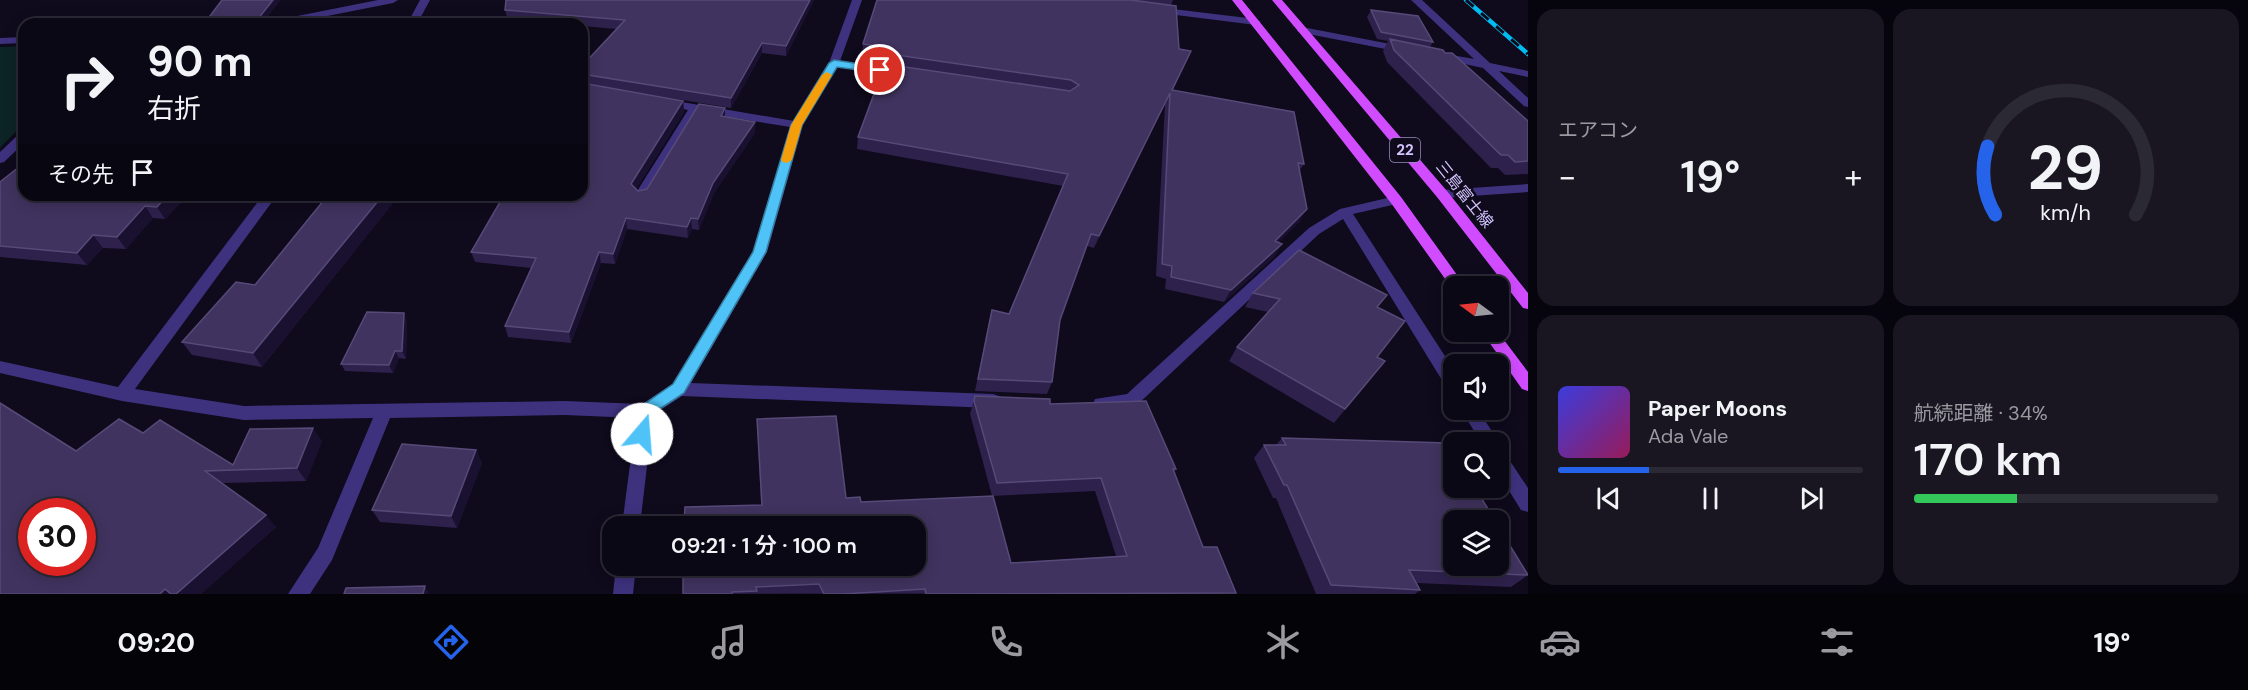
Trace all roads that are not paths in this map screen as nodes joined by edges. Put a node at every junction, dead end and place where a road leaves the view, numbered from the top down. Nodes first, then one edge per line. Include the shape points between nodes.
1 (393, 0) edge
2 (425, 0) edge
3 (857, 0) edge
4 (1237, 0) edge
5 (1277, 0) edge
6 (1416, 0) edge
7 (1140, 7) edge
8 (302, 18) edge
9 (415, 18) edge
10 (1256, 22) junction
11 (1302, 30) junction
12 (18, 40) edge
13 (0, 41) edge
14 (1418, 52) edge
15 (1430, 54) edge
16 (834, 63) junction
17 (1488, 66) junction
18 (1528, 74) edge
19 (915, 75) edge
20 (651, 99) edge
21 (1528, 104) edge
22 (696, 107) junction
23 (797, 125) junction
24 (18, 142) edge
25 (0, 159) edge
26 (1528, 188) edge
27 (1442, 194) junction
28 (641, 196) edge
29 (1396, 200) junction
30 (266, 201) edge
31 (1345, 212) junction
32 (1451, 276) edge
33 (1528, 304) edge
34 (1497, 342) edge
35 (0, 367) edge
36 (1443, 368) edge
37 (1528, 384) edge
38 (678, 389) junction
39 (122, 394) junction
40 (1010, 402) edge
41 (1081, 405) edge
42 (384, 411) junction
43 (645, 411) junction
44 (1509, 474) edge
45 (1528, 504) edge
46 (632, 516) edge
47 (625, 576) edge
48 (298, 594) edge
49 (622, 594) edge

1 - 8 street
2 - 9 street
3 - 16 street
4 - 10 main road, 22
5 - 11 main road, 三島富士線 / 22
6 - 17 street
7 - 10 street
10 - 29 main road, 22
11 - 14 street
11 - 27 main road, 三島富士線 / 22
12 - 13 street
15 - 17 street
16 - 19 street
16 - 23 street
17 - 18 street
17 - 21 street
20 - 22 street
22 - 23 street
22 - 28 street
23 - 38 street via 760,252
24 - 25 street
26 - 27 street
27 - 33 main road, 三島富士線 / 22
29 - 31 street
29 - 32 main road, 22
30 - 39 street
31 - 36 street
31 - 41 street via 1314,231 1131,400
34 - 37 main road
35 - 39 street
38 - 40 street
38 - 43 street
39 - 42 street via 244,413
42 - 43 street
42 - 48 street via 325,554
43 - 46 street
44 - 45 street
47 - 49 street

